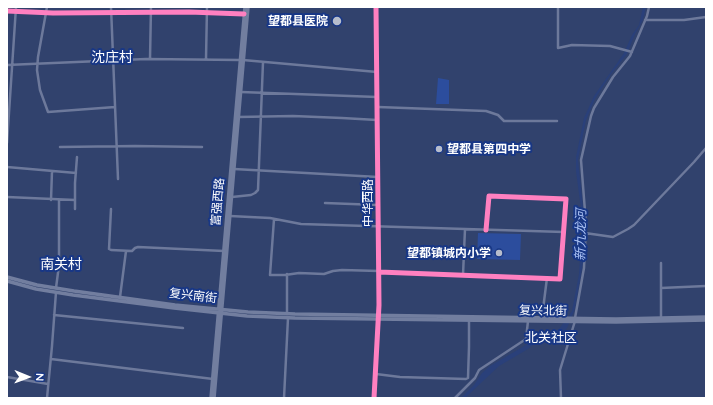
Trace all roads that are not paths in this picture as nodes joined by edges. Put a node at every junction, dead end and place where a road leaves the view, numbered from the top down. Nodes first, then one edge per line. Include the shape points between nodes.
1 (16, 7) edge
2 (47, 7) edge
3 (111, 7) edge
4 (151, 7) edge
5 (207, 7) edge
6 (244, 7) edge
7 (248, 7) edge
8 (376, 7) edge
9 (558, 7) edge
10 (649, 7) edge
11 (7, 11) edge
12 (15, 11) junction
13 (111, 12) junction
14 (151, 12) junction
15 (46, 13) junction
16 (207, 13) junction
17 (244, 14) junction
18 (706, 17) edge
19 (646, 20) junction
20 (632, 52) junction
21 (150, 59) junction
22 (206, 59) junction
23 (113, 60) junction
24 (242, 60) junction
25 (263, 62) junction
26 (7, 65) edge
27 (12, 65) junction
28 (37, 65) junction
29 (377, 72) junction
30 (241, 92) junction
31 (262, 92) junction
32 (378, 97) junction
33 (115, 107) junction
34 (378, 107) junction
35 (238, 117) junction
36 (262, 117) junction
37 (378, 120) junction
38 (558, 121) dead end
39 (7, 143) edge
40 (116, 146) junction
41 (60, 147) dead end
42 (202, 147) dead end
43 (706, 148) edge
44 (77, 157) dead end
45 (7, 167) edge
46 (234, 169) junction
47 (52, 171) junction
48 (259, 171) junction
49 (76, 173) junction
50 (378, 177) junction
51 (118, 179) dead end
52 (7, 197) edge
53 (232, 197) junction
54 (51, 200) junction
55 (59, 200) junction
56 (75, 200) junction
57 (325, 203) dead end
58 (378, 205) junction
59 (75, 209) dead end
60 (111, 209) dead end
61 (230, 216) junction
62 (274, 219) junction
63 (379, 226) junction
64 (465, 229) junction
65 (486, 230) junction
66 (564, 232) junction
67 (585, 233) junction
68 (126, 251) junction
69 (224, 251) junction
70 (661, 263) dead end
71 (379, 272) junction
72 (287, 274) junction
73 (463, 275) junction
74 (7, 277) edge
75 (547, 278) junction
76 (7, 281) edge
77 (706, 286) edge
78 (661, 288) junction
79 (56, 290) junction
80 (120, 297) junction
81 (220, 311) junction
82 (54, 315) junction
83 (287, 316) junction
84 (379, 317) junction
85 (542, 317) junction
86 (706, 317) edge
87 (661, 318) junction
88 (564, 319) junction
89 (469, 320) junction
90 (574, 320) junction
91 (706, 320) edge
92 (528, 321) junction
93 (183, 328) dead end
94 (51, 359) junction
95 (376, 374) junction
96 (7, 377) edge
97 (213, 379) junction
98 (48, 384) junction
99 (47, 398) edge
100 (211, 398) edge
101 (214, 398) edge
102 (284, 398) edge
103 (374, 398) edge
104 (455, 398) edge
105 (561, 398) edge

1 - 12 street
2 - 15 street
3 - 13 street
4 - 14 street
5 - 16 street
6 - 17 main road, 富强西路
7 - 24 main road, 富强西路
8 - 29 street, 中华西路
9 - 20 street via 558,48 572,45 610,46
10 - 19 street
11 - 12 street
12 - 15 street
12 - 27 street
13 - 14 street
13 - 15 street
13 - 23 street
14 - 16 street
14 - 21 street
15 - 28 street
16 - 17 street
16 - 22 street
17 - 24 main road, 富强西路
18 - 19 street
19 - 20 street
20 - 67 street via 591,116 581,163
21 - 22 street
21 - 23 street
22 - 24 street
23 - 28 street
23 - 33 street
24 - 25 street
24 - 30 main road, 富强西路
24 - 69 main road, 富强西路
25 - 29 street
25 - 31 street
26 - 27 street
27 - 28 street
27 - 39 street
28 - 33 street via 40,90 48,112
29 - 32 street, 中华西路
30 - 31 street
30 - 35 main road, 富强西路
31 - 32 street
31 - 36 street
32 - 34 street, 中华西路
33 - 40 street
34 - 37 street, 中华西路
34 - 38 street via 486,111 498,115 504,121
35 - 36 street
35 - 46 main road, 富强西路
36 - 37 street
36 - 48 street
37 - 50 street, 中华西路
40 - 41 street
40 - 42 street
40 - 51 street
43 - 67 street via 628,230 613,237
44 - 49 street
45 - 47 street
46 - 48 street
46 - 53 main road, 富强西路
47 - 49 street
47 - 54 street
48 - 50 street
48 - 53 street via 258,190 255,193
49 - 56 street
50 - 58 street, 中华西路
52 - 54 street
53 - 61 main road, 富强西路
54 - 55 street
55 - 56 street
55 - 79 street via 59,265
56 - 59 street
57 - 58 street
58 - 63 street, 中华西路
60 - 68 street via 109,249
61 - 62 street
61 - 81 main road, 富强西路
62 - 63 street via 301,224
62 - 72 street via 270,275
63 - 64 street
63 - 71 street, 中华西路
64 - 65 street
64 - 73 street
65 - 66 street
65 - 66 street via 489,196 566,198
66 - 75 street via 560,279
67 - 90 street via 582,280
68 - 69 street via 138,247
68 - 80 street
69 - 81 main road, 富强西路
70 - 78 street
71 - 72 street via 342,270 324,274
71 - 73 street
71 - 84 street, 中华西路
72 - 83 street
73 - 75 street
74 - 79 main road, 复兴南街
75 - 85 street
76 - 79 main road, 复兴南街 via 28,287
77 - 78 street
78 - 87 street
79 - 80 main road, 复兴南街
79 - 81 main road, 复兴南街
79 - 82 street
80 - 81 main road, 复兴南街
81 - 83 main road, 复兴南街
81 - 97 main road, 富强西路
81 - 101 main road, 富强西路
82 - 93 street
82 - 94 street
83 - 84 main road, 复兴南街
83 - 102 street
84 - 85 main road, 复兴北街
84 - 89 main road, 复兴北街
84 - 95 street, 中华西路
85 - 88 main road, 复兴北街
86 - 87 main road, 复兴北街
87 - 90 main road, 复兴北街
88 - 90 main road, 复兴北街
88 - 92 main road, 复兴北街
89 - 92 main road, 复兴北街
89 - 95 street via 468,378
90 - 91 main road, 复兴北街
90 - 105 street via 560,370
92 - 104 street via 526,339 479,370
94 - 97 street
94 - 98 street
95 - 103 street, 中华西路
96 - 98 street
97 - 100 main road, 富强西路
98 - 99 street

